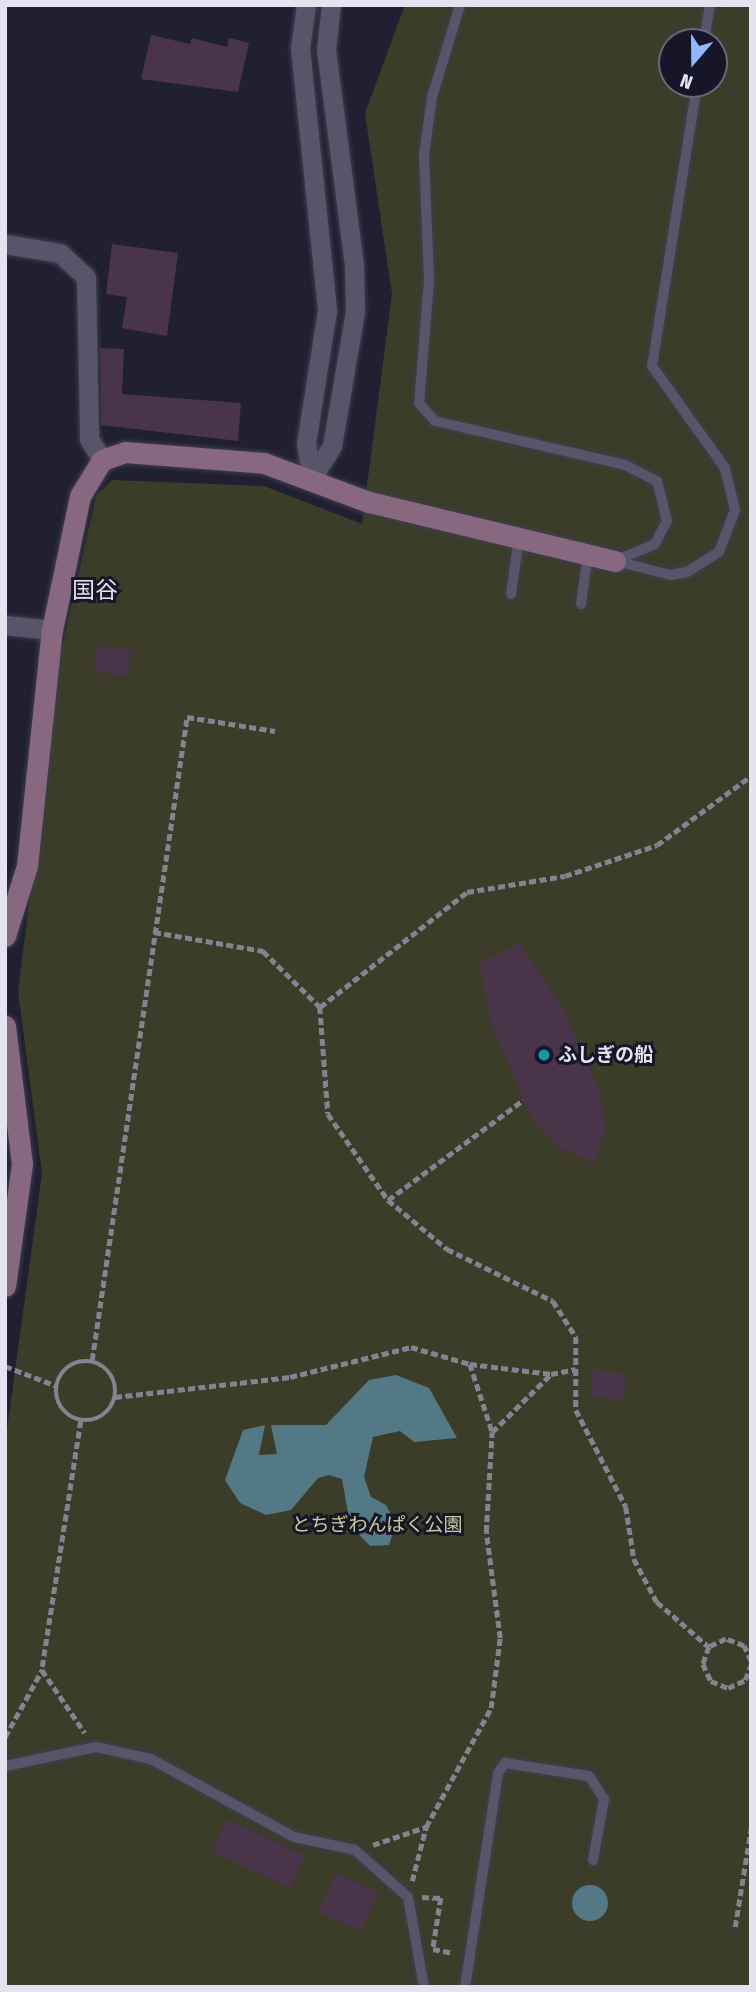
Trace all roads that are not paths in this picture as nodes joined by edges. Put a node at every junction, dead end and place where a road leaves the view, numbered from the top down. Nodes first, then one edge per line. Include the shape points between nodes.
1 (306, 5) edge
2 (331, 5) edge
3 (460, 5) edge
4 (710, 5) edge
5 (706, 28) edge
6 (695, 98) edge
7 (5, 244) edge
8 (102, 460) junction
9 (312, 478) junction
10 (519, 537) junction
11 (588, 554) junction
12 (615, 561) junction
13 (511, 594) dead end
14 (581, 604) dead end
15 (5, 625) edge
16 (52, 630) junction
17 (5, 936) edge
18 (5, 1027) edge
19 (5, 1286) edge
20 (5, 1766) edge
21 (593, 1860) dead end
22 (424, 1987) edge
23 (465, 1987) edge

1 - 9 street via 300,48 327,312 306,444
2 - 9 street via 326,50 354,265 355,312 332,446
3 - 12 lane via 432,97 424,155 429,280 419,403 435,421 625,465 657,481 667,521 655,544
4 - 5 lane
6 - 12 lane via 652,366 724,468 735,510 719,552 687,572 670,575
7 - 8 street via 60,253 86,277 89,439
8 - 9 street via 125,452 264,463
8 - 16 street via 80,495
9 - 10 street via 369,502
10 - 11 street
10 - 13 lane
11 - 12 street
11 - 14 lane
15 - 16 street
16 - 17 street via 27,866
18 - 19 street via 22,1164
20 - 22 lane via 96,1746 151,1759 294,1837 355,1850 408,1897
21 - 23 lane via 604,1799 589,1776 505,1763 498,1773

